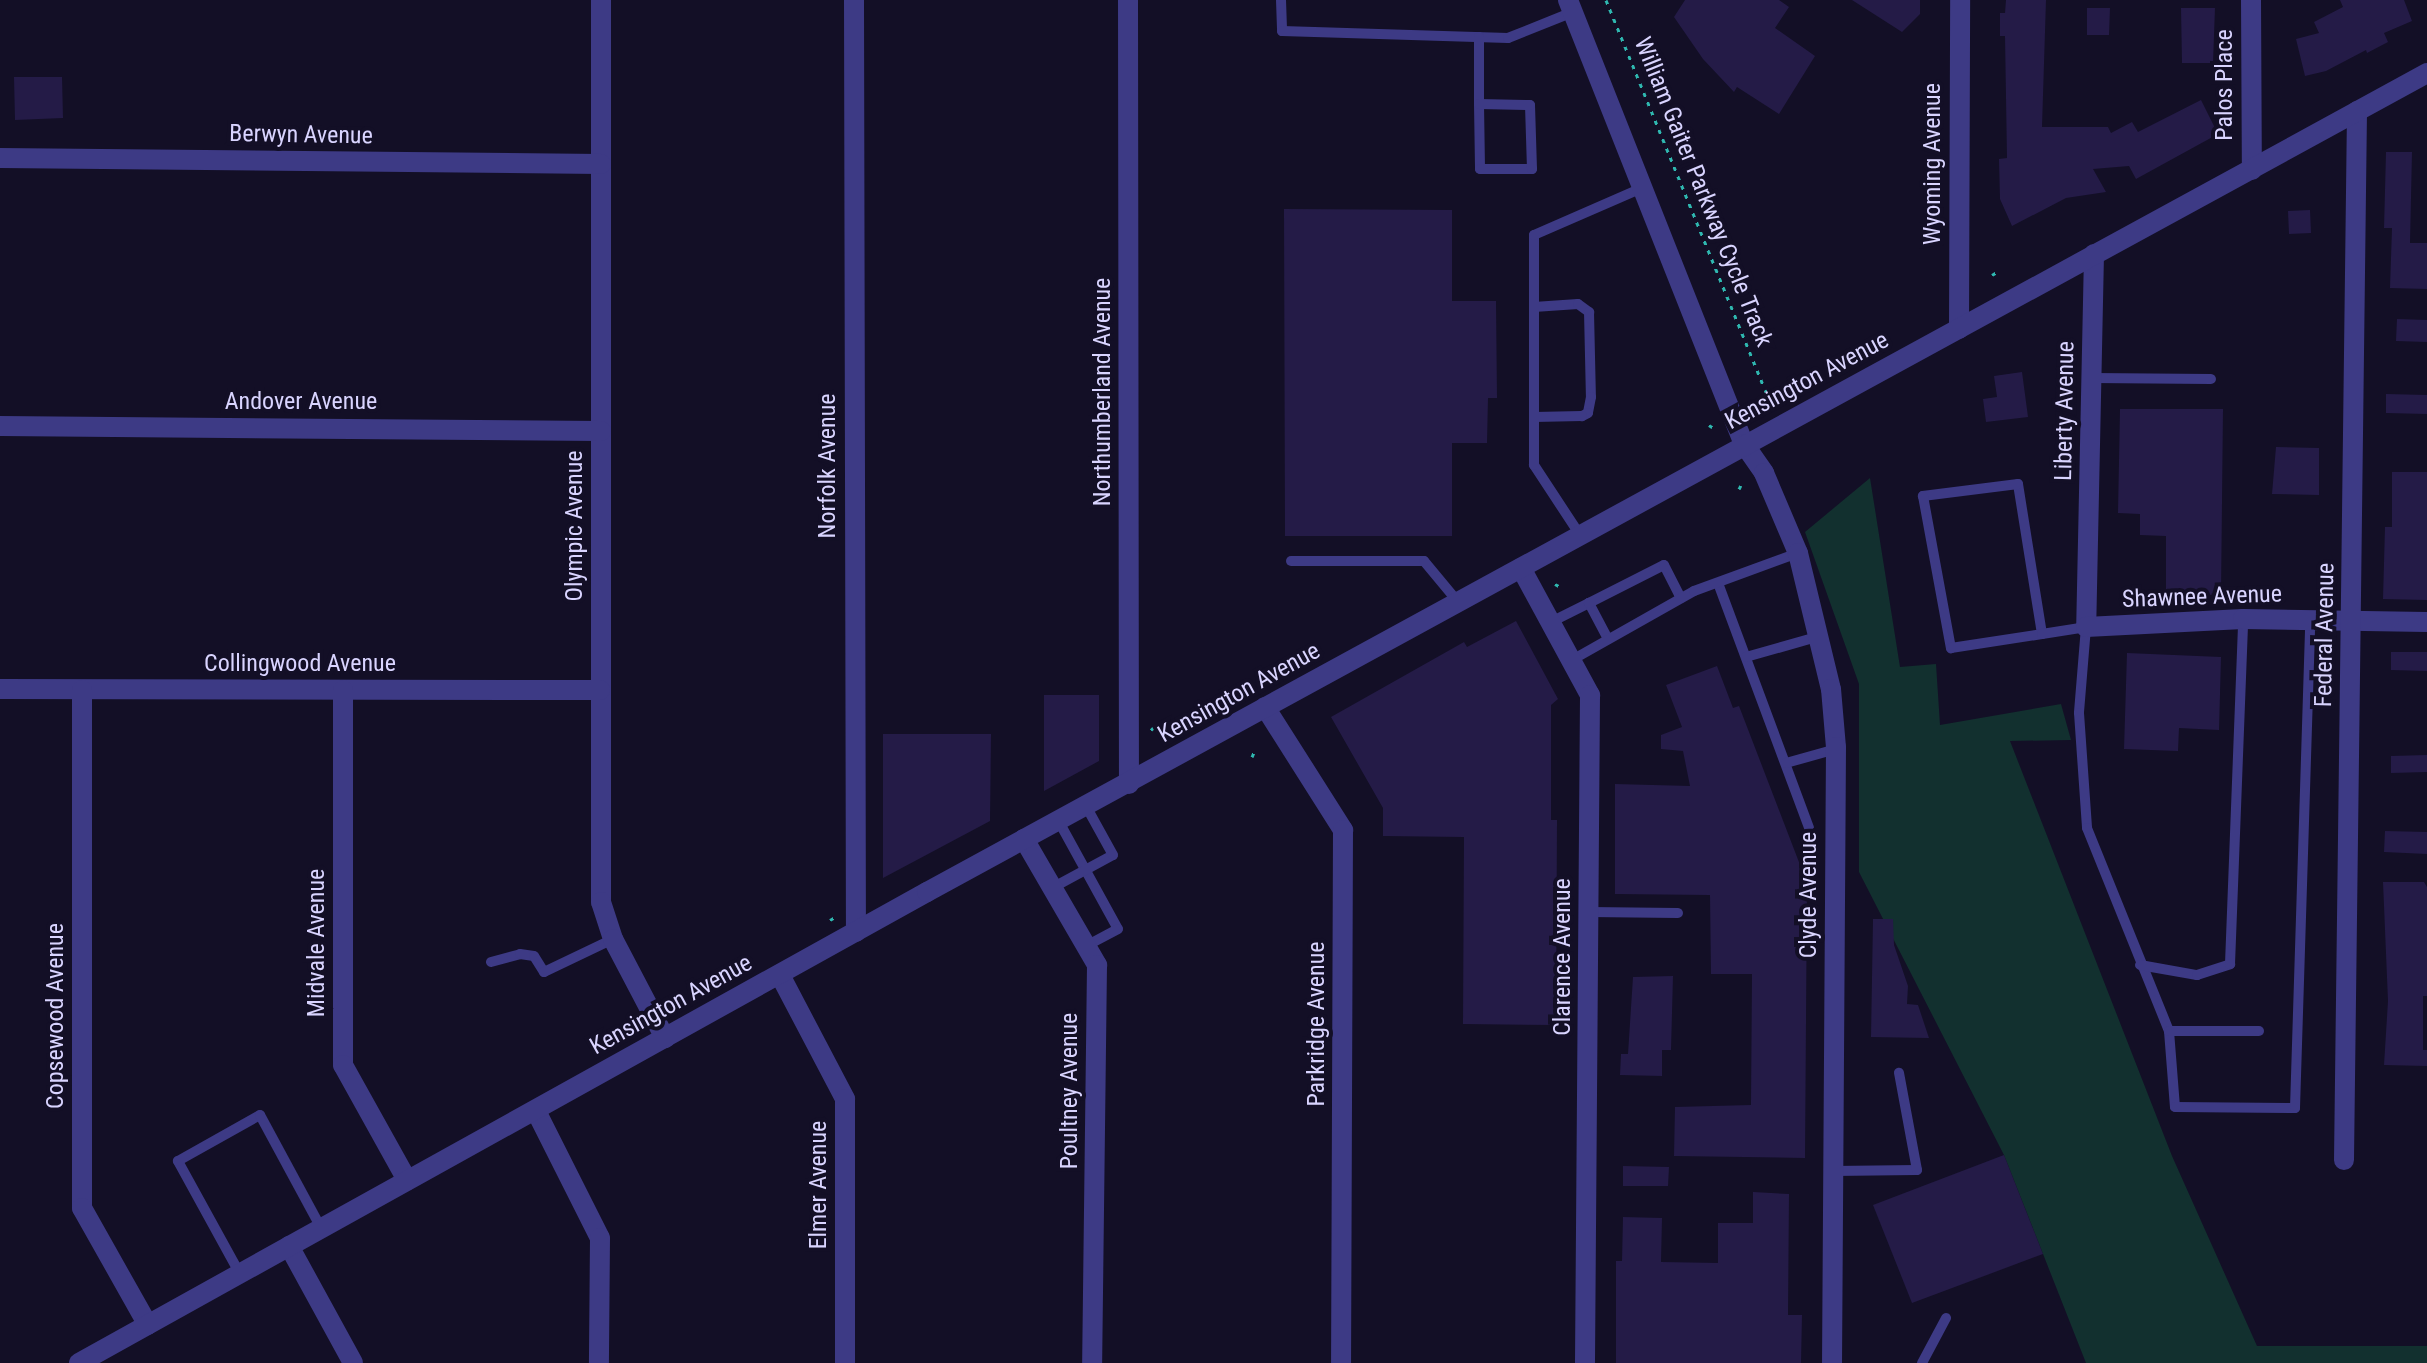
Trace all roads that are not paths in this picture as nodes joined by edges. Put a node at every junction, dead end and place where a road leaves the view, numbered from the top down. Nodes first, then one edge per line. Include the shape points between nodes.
1 (601, 0) edge
2 (854, 0) edge
3 (1128, 0) edge
4 (1281, 0) edge
5 (1960, 0) edge
6 (2251, 0) edge
7 (1570, 6) edge
8 (1479, 37) junction
9 (2427, 73) edge
10 (1479, 104) junction
11 (2357, 111) junction
12 (0, 158) edge
13 (601, 164) junction
14 (2252, 170) junction
15 (1642, 188) junction
16 (2094, 254) junction
17 (1534, 307) junction
18 (1959, 329) junction
19 (2092, 378) junction
20 (2211, 379) dead end
21 (1534, 417) junction
22 (0, 426) edge
23 (601, 431) junction
24 (1744, 444) junction
25 (1580, 535) junction
26 (1798, 553) junction
27 (1291, 561) dead end
28 (1521, 568) junction
29 (2089, 568) joint
30 (1718, 583) junction
31 (1681, 598) junction
32 (1458, 602) junction
33 (1589, 603) junction
34 (2243, 619) junction
35 (2310, 620) junction
36 (2351, 620) junction
37 (1551, 622) junction
38 (2427, 622) edge
39 (2086, 627) junction
40 (2042, 634) junction
41 (1820, 636) junction
42 (1608, 639) junction
43 (1746, 657) junction
44 (1572, 660) junction
45 (0, 689) edge
46 (82, 690) junction
47 (343, 690) junction
48 (600, 690) junction
49 (1265, 707) junction
50 (1836, 749) junction
51 (1786, 763) junction
52 (1129, 784) junction
53 (1086, 806) junction
54 (1058, 820) junction
55 (1809, 828) dead end
56 (1024, 839) junction
57 (1086, 870) junction
58 (1052, 888) junction
59 (1589, 912) junction
60 (1678, 913) dead end
61 (856, 932) junction
62 (613, 939) junction
63 (1086, 946) junction
64 (491, 962) dead end
65 (2140, 965) junction
66 (780, 975) junction
67 (2169, 1031) junction
68 (2259, 1031) dead end
69 (665, 1038) junction
70 (1899, 1073) dead end
71 (536, 1111) junction
72 (2344, 1160) dead end
73 (1833, 1171) junction
74 (407, 1180) junction
75 (321, 1228) junction
76 (289, 1246) junction
77 (240, 1274) junction
78 (1946, 1318) dead end
79 (148, 1325) junction
80 (79, 1363) edge
81 (353, 1363) edge
82 (599, 1363) edge
83 (845, 1363) edge
84 (1092, 1363) edge
85 (1341, 1363) edge
86 (1585, 1363) edge
87 (1832, 1363) edge
88 (1922, 1363) edge

1 - 13 street, Olympic Avenue
2 - 61 street, Norfolk Avenue
3 - 52 street, Northumberland Avenue
4 - 8 lane via 1282,31
5 - 18 street, Wyoming Avenue
6 - 14 street, Palos Place
7 - 8 lane via 1508,38
7 - 15 street, Clyde Avenue
8 - 10 lane
9 - 11 street, Kensington Avenue
10 - 10 lane via 1480,169 1532,169 1530,105
11 - 14 street, Kensington Avenue
11 - 36 street, Federal Avenue
12 - 13 street, Berwyn Avenue
13 - 23 street, Olympic Avenue
14 - 16 street, Kensington Avenue
15 - 17 lane via 1534,235
15 - 24 street, Clyde Avenue
16 - 18 street, Kensington Avenue
16 - 19 street, Liberty Avenue
17 - 21 lane
17 - 21 lane via 1578,304 1589,312 1591,397 1588,413 1582,416
18 - 24 street, Kensington Avenue
19 - 20 lane
19 - 29 street, Liberty Avenue
21 - 25 lane via 1534,465
22 - 23 street, Andover Avenue
23 - 48 street, Olympic Avenue
24 - 25 street, Kensington Avenue
24 - 26 street, Clyde Avenue via 1764,473
25 - 28 street, Kensington Avenue
26 - 30 lane
26 - 41 street, Clyde Avenue
27 - 32 lane via 1424,561
28 - 32 street, Kensington Avenue
28 - 37 street, Clarence Avenue
29 - 39 street, Shawnee Avenue
30 - 31 lane
30 - 43 lane
31 - 33 lane via 1664,565
31 - 42 lane
32 - 49 street, Kensington Avenue
33 - 37 lane
33 - 42 lane
34 - 35 street, Shawnee Avenue
34 - 39 street, Shawnee Avenue
34 - 65 lane via 2230,964 2197,975
35 - 36 street, Shawnee Avenue
35 - 67 lane via 2295,1108 2175,1107
36 - 38 street, Shawnee Avenue
36 - 72 street, Federal Avenue
37 - 44 street, Clarence Avenue
39 - 40 lane
39 - 65 lane via 2079,713 2087,828
40 - 40 lane via 1951,648 1923,496 2018,484
41 - 43 lane
41 - 50 street, Clyde Avenue
42 - 44 lane
43 - 51 lane
44 - 59 street, Clarence Avenue via 1590,695
45 - 46 street, Collingwood Avenue
46 - 47 street, Collingwood Avenue
46 - 79 street, Copsewood Avenue via 82,1208
47 - 48 street, Collingwood Avenue
47 - 74 street, Midvale Avenue via 343,1065
48 - 62 street, Olympic Avenue via 601,902
49 - 52 street, Kensington Avenue
49 - 85 street, Parkridge Avenue via 1343,830
50 - 51 lane
50 - 73 street, Clyde Avenue
51 - 55 lane
52 - 53 street, Kensington Avenue
53 - 54 street, Kensington Avenue
53 - 57 lane via 1113,855
54 - 56 street, Kensington Avenue
54 - 57 lane
56 - 58 street, Poultney Avenue
56 - 61 street, Kensington Avenue
57 - 58 lane
57 - 63 lane via 1118,929
58 - 63 street, Poultney Avenue
59 - 60 lane
59 - 86 street, Clarence Avenue
61 - 66 street, Kensington Avenue
62 - 64 lane via 544,972 534,956
62 - 69 street, Olympic Avenue
63 - 84 street, Poultney Avenue via 1097,965
65 - 67 lane
66 - 69 street, Kensington Avenue
66 - 83 street, Elmer Avenue via 845,1099
67 - 68 lane
69 - 71 street, Kensington Avenue
70 - 73 lane via 1917,1170
71 - 74 street, Kensington Avenue
71 - 82 street via 600,1238
73 - 87 street, Clyde Avenue
74 - 75 street, Kensington Avenue
75 - 76 street, Kensington Avenue
75 - 77 lane via 260,1115 192,1153 178,1161
76 - 77 street, Kensington Avenue
76 - 81 street
77 - 79 street, Kensington Avenue
78 - 88 lane
79 - 80 street, Kensington Avenue

